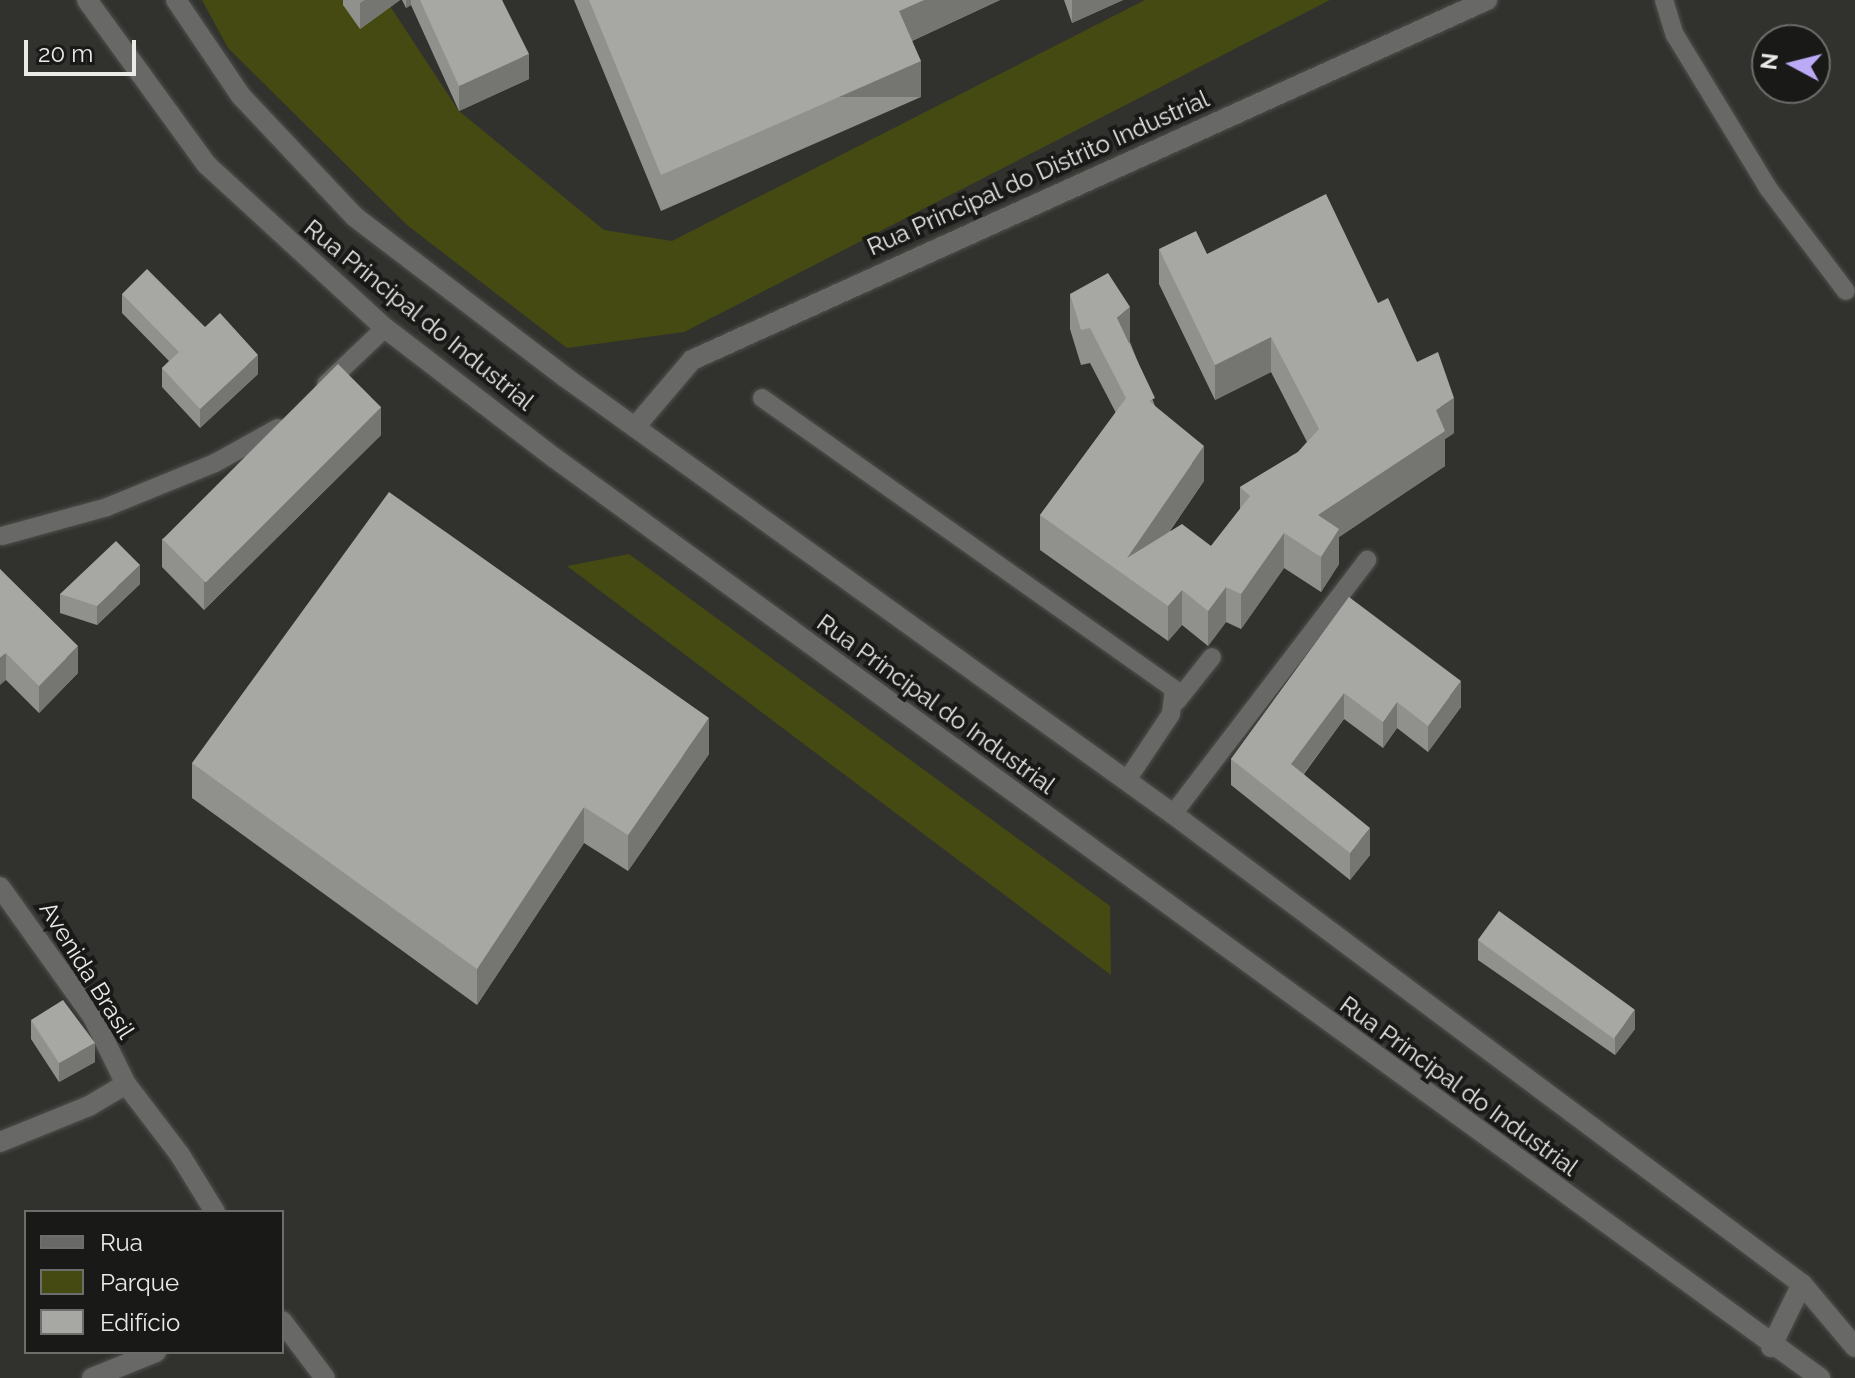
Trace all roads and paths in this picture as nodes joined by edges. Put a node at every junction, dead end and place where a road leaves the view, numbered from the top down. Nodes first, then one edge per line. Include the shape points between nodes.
1 (87, 0) edge
2 (176, 0) edge
3 (1487, 0) edge
4 (1664, 0) edge
5 (1846, 291) dead end
6 (385, 328) junction
7 (313, 395) edge
8 (762, 398) dead end
9 (291, 416) edge
10 (635, 427) junction
11 (2, 536) edge
12 (1367, 560) dead end
13 (1212, 657) dead end
14 (1177, 701) junction
15 (1127, 780) junction
16 (1173, 814) junction
17 (0, 887) edge
18 (126, 1084) junction
19 (0, 1142) edge
20 (214, 1210) edge
21 (1802, 1284) junction
22 (284, 1324) edge
23 (1771, 1347) junction
24 (1855, 1347) edge
25 (151, 1354) edge
26 (92, 1378) edge
27 (325, 1378) edge
28 (1820, 1378) edge

1 - 6 street, Rua Principal do Industrial via 207,165
2 - 10 street, Rua Principal do Industrial via 241,96 355,217
3 - 10 street, Rua Principal do Distrito Industrial via 692,360
4 - 5 lane via 1675,35 1768,188
6 - 7 lane
6 - 23 street, Rua Principal do Industrial via 556,459
8 - 14 lane via 1174,689
9 - 11 lane via 268,437 215,463 107,507
10 - 15 street, Rua Principal do Industrial
12 - 16 lane
13 - 14 lane
14 - 15 lane
15 - 16 street, Rua Principal do Industrial
16 - 21 street, Rua Principal do Industrial
17 - 18 street, Avenida Brasil via 93,1017
18 - 19 street via 89,1106
18 - 20 street, Avenida Brasil
21 - 23 street
21 - 24 street, Rua Principal do Industrial
22 - 27 street
23 - 28 street, Rua Principal do Industrial
25 - 26 street

